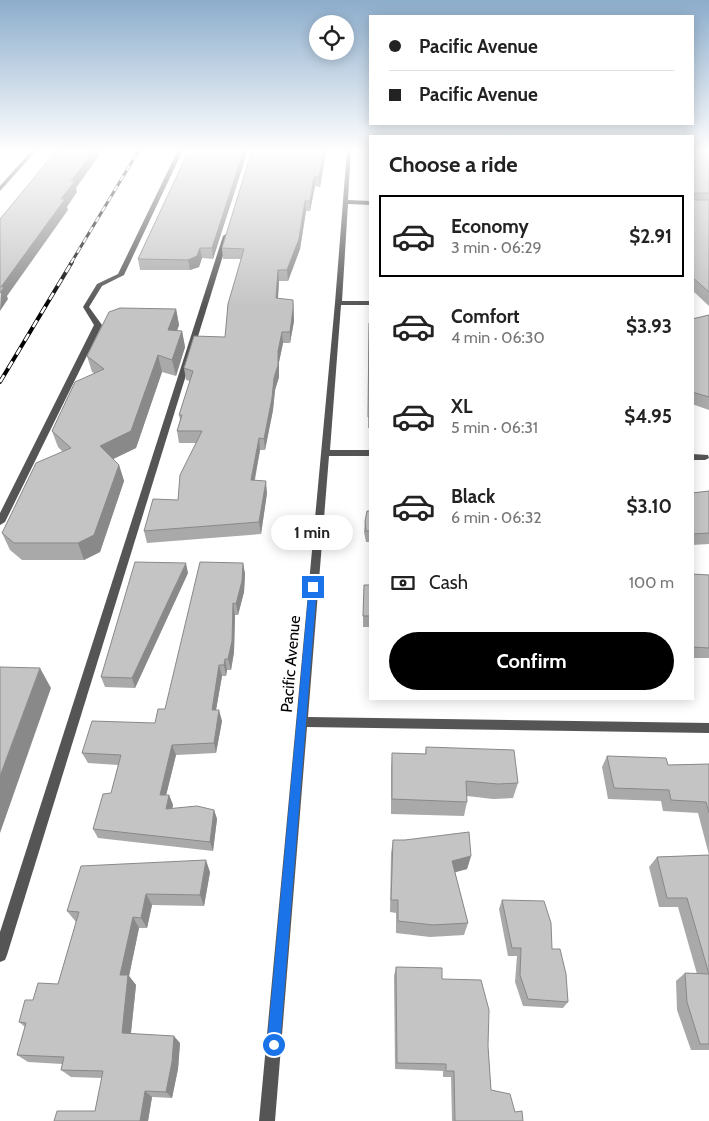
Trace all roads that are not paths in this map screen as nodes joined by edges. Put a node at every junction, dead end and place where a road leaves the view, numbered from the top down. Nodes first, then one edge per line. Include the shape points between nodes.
1 (155, 202) edge
2 (346, 202) edge
3 (354, 202) edge
4 (369, 203) edge
5 (229, 226) edge
6 (338, 303) junction
7 (369, 303) edge
8 (324, 453) junction
9 (369, 454) edge
10 (694, 457) edge
11 (705, 457) dead end
12 (0, 522) edge
13 (302, 722) junction
14 (709, 728) edge
15 (0, 956) edge
16 (267, 1121) edge

1 - 12 street via 120,275 99,285 86,307 98,325
2 - 6 street, Pacific Avenue
3 - 4 street
5 - 15 street
6 - 7 street
6 - 8 street, Pacific Avenue
8 - 9 street
8 - 13 street, Pacific Avenue
10 - 11 street
13 - 14 street
13 - 16 street, Pacific Avenue

